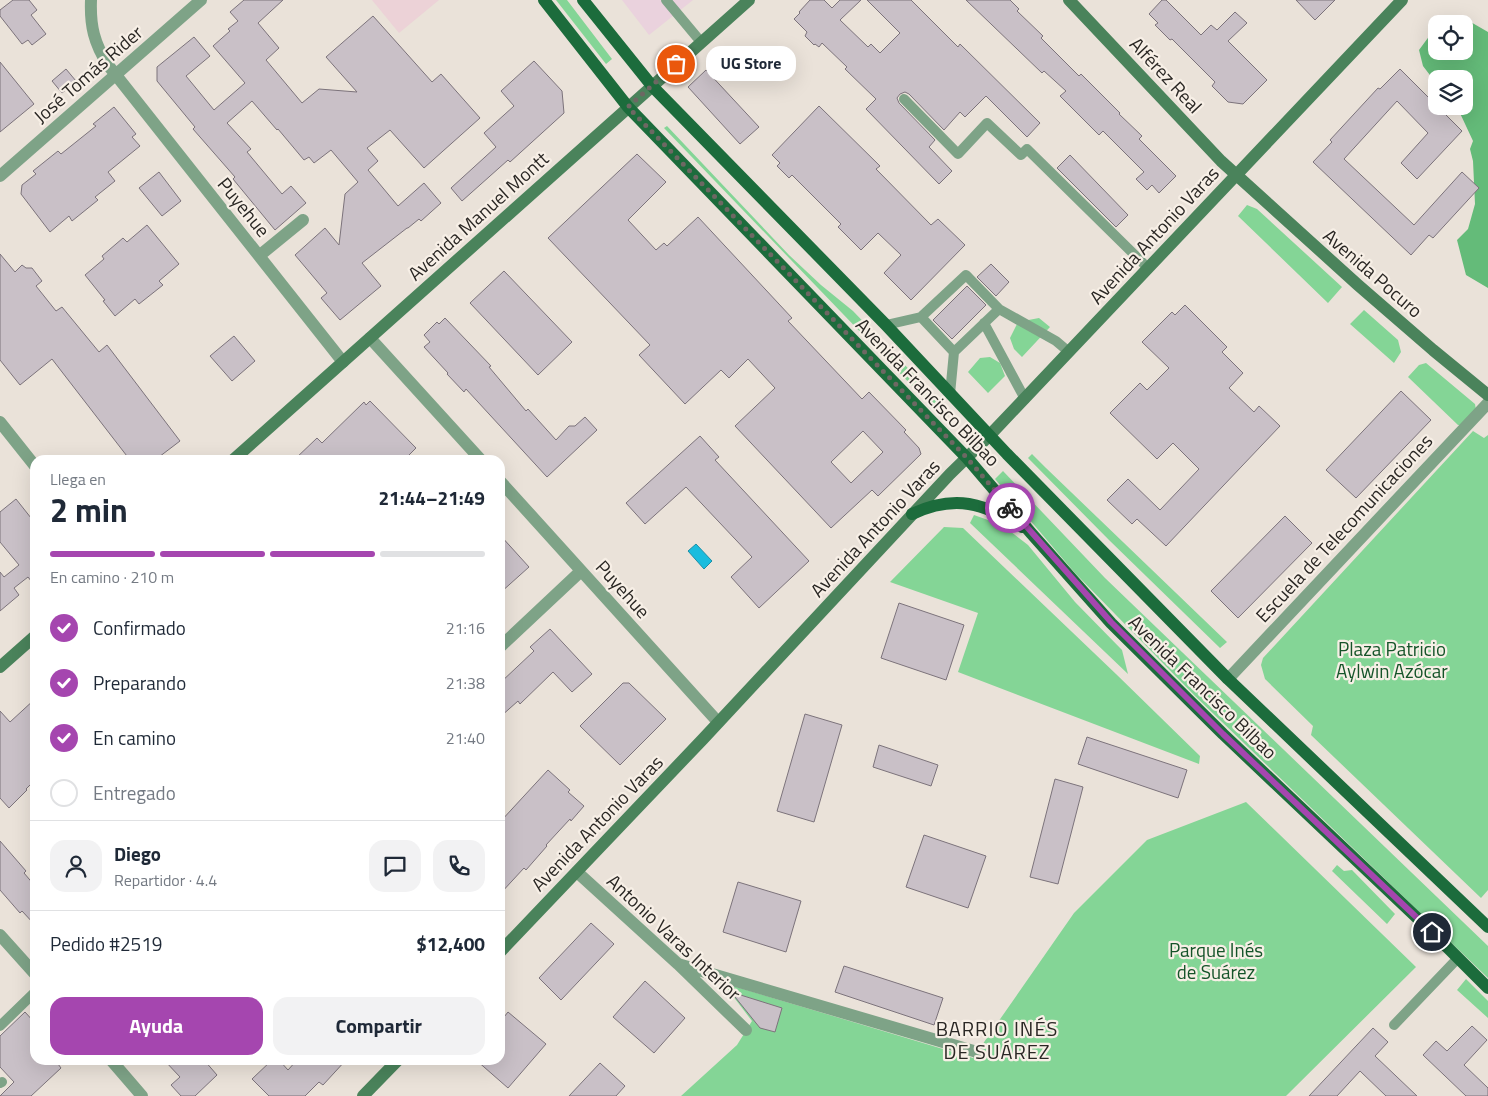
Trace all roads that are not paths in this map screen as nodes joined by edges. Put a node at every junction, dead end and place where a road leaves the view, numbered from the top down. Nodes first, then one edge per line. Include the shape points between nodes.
1 (91, 0) edge
2 (201, 0) edge
3 (544, 0) edge
4 (583, 0) edge
5 (666, 0) edge
6 (749, 0) edge
7 (1069, 0) edge
8 (1398, 1) edge
9 (701, 42) junction
10 (116, 76) junction
11 (652, 86) junction
12 (904, 99) dead end
13 (628, 107) junction
14 (1236, 175) junction
15 (0, 176) edge
16 (303, 220) dead end
17 (260, 256) junction
18 (1148, 268) junction
19 (999, 309) junction
20 (921, 317) junction
21 (984, 323) junction
22 (886, 326) junction
23 (370, 338) junction
24 (954, 352) junction
25 (1069, 352) junction
26 (343, 362) junction
27 (950, 394) junction
28 (1488, 395) edge
29 (1024, 399) junction
30 (1488, 403) edge
31 (0, 422) edge
32 (989, 436) junction
33 (239, 455) edge
34 (476, 455) edge
35 (967, 458) junction
36 (30, 460) edge
37 (505, 487) edge
38 (912, 514) junction
39 (1031, 533) junction
40 (581, 571) junction
41 (30, 640) edge
42 (505, 642) edge
43 (0, 667) edge
44 (1228, 679) junction
45 (718, 722) junction
46 (577, 872) junction
47 (1488, 928) edge
48 (0, 935) edge
49 (505, 947) edge
50 (1458, 958) junction
51 (678, 964) junction
52 (30, 968) edge
53 (1488, 988) edge
54 (30, 997) edge
55 (1394, 1024) dead end
56 (0, 1026) edge
57 (746, 1030) dead end
58 (977, 1052) dead end
59 (114, 1065) edge
60 (393, 1065) edge
61 (142, 1096) edge
62 (364, 1096) edge

1 - 10 street, Puyehue via 92,32
2 - 10 street, José Tomás Rider
3 - 13 main road, Avenida Francisco Bilbao
4 - 11 main road, Avenida Francisco Bilbao
5 - 9 lane
6 - 9 main road, Avenida Manuel Montt
7 - 14 main road, Alférez Real
8 - 14 main road, Avenida Antonio Varas
9 - 11 main road, Avenida Manuel Montt
10 - 15 street, José Tomás Rider
10 - 17 street, Puyehue
11 - 13 main road, Avenida Manuel Montt
11 - 22 main road, Avenida Francisco Bilbao
12 - 18 lane via 958,154 987,123 1021,155 1028,149
13 - 23 main road, Avenida Manuel Montt
13 - 35 main road, Avenida Francisco Bilbao
14 - 18 main road, Avenida Antonio Varas
14 - 28 main road, Avenida Pocuro via 1373,298
16 - 17 street
17 - 26 street, Puyehue
18 - 25 main road, Avenida Antonio Varas
19 - 20 lane via 966,275
19 - 21 lane
19 - 25 lane via 1056,340
20 - 22 lane
20 - 24 lane
21 - 24 lane
21 - 29 lane
22 - 27 main road, Avenida Francisco Bilbao
23 - 26 main road, Avenida Manuel Montt
23 - 34 street
24 - 27 lane
25 - 29 main road, Avenida Antonio Varas
26 - 33 main road, Avenida Manuel Montt
27 - 32 main road, Avenida Francisco Bilbao
29 - 32 main road, Avenida Antonio Varas
30 - 44 street, Escuela de Telecomunicaciones
31 - 36 street
32 - 35 main road, Avenida Antonio Varas
32 - 44 main road, Avenida Francisco Bilbao
35 - 38 main road, Avenida Antonio Varas
35 - 39 main road, Avenida Francisco Bilbao
37 - 40 street, Puyehue
38 - 39 main road via 941,503 964,503 996,513
38 - 45 main road, Avenida Antonio Varas
39 - 50 main road, Avenida Francisco Bilbao via 1118,630
40 - 42 street
40 - 45 street, Puyehue
41 - 43 main road
44 - 47 main road, Avenida Francisco Bilbao
45 - 46 main road, Avenida Antonio Varas
46 - 49 main road, Avenida Antonio Varas
46 - 51 street, Antonio Varas Interior
48 - 52 street
50 - 53 main road, Avenida Francisco Bilbao
50 - 55 lane
51 - 57 street, Antonio Varas Interior
51 - 58 street
54 - 56 lane
59 - 61 street
60 - 62 main road

